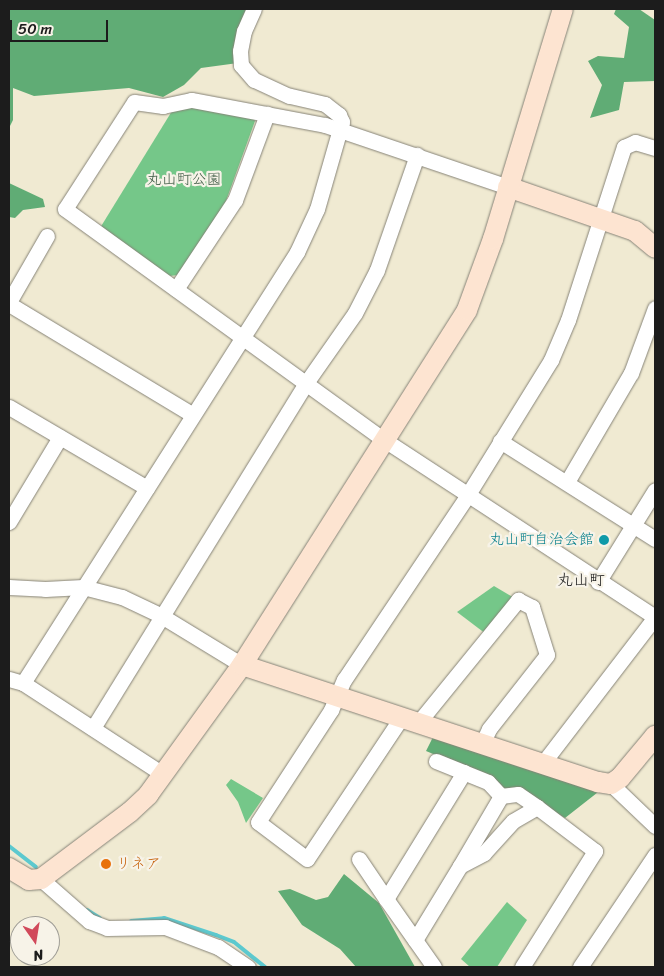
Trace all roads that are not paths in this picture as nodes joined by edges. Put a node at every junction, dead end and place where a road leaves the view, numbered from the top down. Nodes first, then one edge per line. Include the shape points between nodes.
1 (254, 9) edge
2 (564, 9) edge
3 (267, 114) junction
4 (339, 128) junction
5 (655, 148) edge
6 (417, 155) junction
7 (508, 187) junction
8 (601, 218) junction
9 (47, 236) dead end
10 (655, 248) edge
11 (176, 288) junction
12 (9, 303) edge
13 (655, 308) edge
14 (242, 336) junction
15 (306, 383) junction
16 (9, 407) edge
17 (191, 414) junction
18 (60, 437) junction
19 (386, 441) junction
20 (500, 441) junction
21 (567, 482) junction
22 (146, 488) junction
23 (655, 490) edge
24 (467, 496) junction
25 (11, 512) edge
26 (634, 526) junction
27 (655, 539) edge
28 (598, 582) junction
29 (9, 587) edge
30 (83, 587) junction
31 (160, 615) junction
32 (655, 617) edge
33 (242, 664) junction
34 (16, 681) edge
35 (338, 695) junction
36 (410, 720) junction
37 (93, 728) junction
38 (655, 736) edge
39 (482, 744) junction
40 (436, 761) dead end
41 (543, 763) junction
42 (464, 772) junction
43 (164, 775) junction
44 (611, 784) junction
45 (501, 796) junction
46 (537, 807) junction
47 (655, 826) edge
48 (655, 855) edge
49 (359, 859) dead end
50 (460, 866) junction
51 (9, 868) edge
52 (41, 879) junction
53 (386, 899) junction
54 (415, 940) junction
55 (248, 967) edge
56 (434, 967) edge
57 (522, 967) edge
58 (580, 967) edge

1 - 4 street via 244,31 241,65 254,80 289,96 325,104 340,115 342,122
2 - 7 street
3 - 4 street
3 - 11 street via 235,200
3 - 11 street via 191,100 163,106 134,102 65,209
4 - 6 street
4 - 14 street via 317,209 297,252
5 - 8 street via 635,142 624,147
6 - 7 street
6 - 15 street via 377,270 355,313
7 - 8 street
7 - 19 street via 466,310
8 - 10 street via 635,231
8 - 20 street via 551,360
9 - 12 street
11 - 14 street
12 - 17 street
13 - 21 street via 631,373
14 - 15 street
14 - 17 street
15 - 19 street
15 - 31 street
16 - 18 street
17 - 22 street
18 - 22 street
18 - 25 street
19 - 24 street
19 - 33 street
20 - 21 street
20 - 24 street
21 - 26 street
22 - 30 street
23 - 26 street
24 - 28 street
24 - 35 street via 344,680
26 - 27 street
26 - 28 street
28 - 32 street
29 - 30 street
30 - 31 street via 122,597
30 - 34 street
31 - 33 street
31 - 37 street
32 - 41 street
33 - 35 street
33 - 43 street
34 - 37 street
35 - 36 street
35 - 36 street via 258,822 307,859
36 - 39 street
36 - 39 street via 518,600 532,607 547,655 489,729
37 - 43 street
38 - 44 street via 620,778
39 - 41 street
40 - 42 street
41 - 44 street
42 - 45 street via 488,782
42 - 53 street
43 - 52 street via 130,812
44 - 47 street
45 - 46 street via 518,794
45 - 50 street
46 - 50 street via 513,821 484,853
46 - 57 street via 595,851
48 - 58 street
49 - 53 street
50 - 54 street
51 - 52 street via 30,880
52 - 55 street via 89,921 107,928 165,927 218,947
53 - 54 street
54 - 56 street

